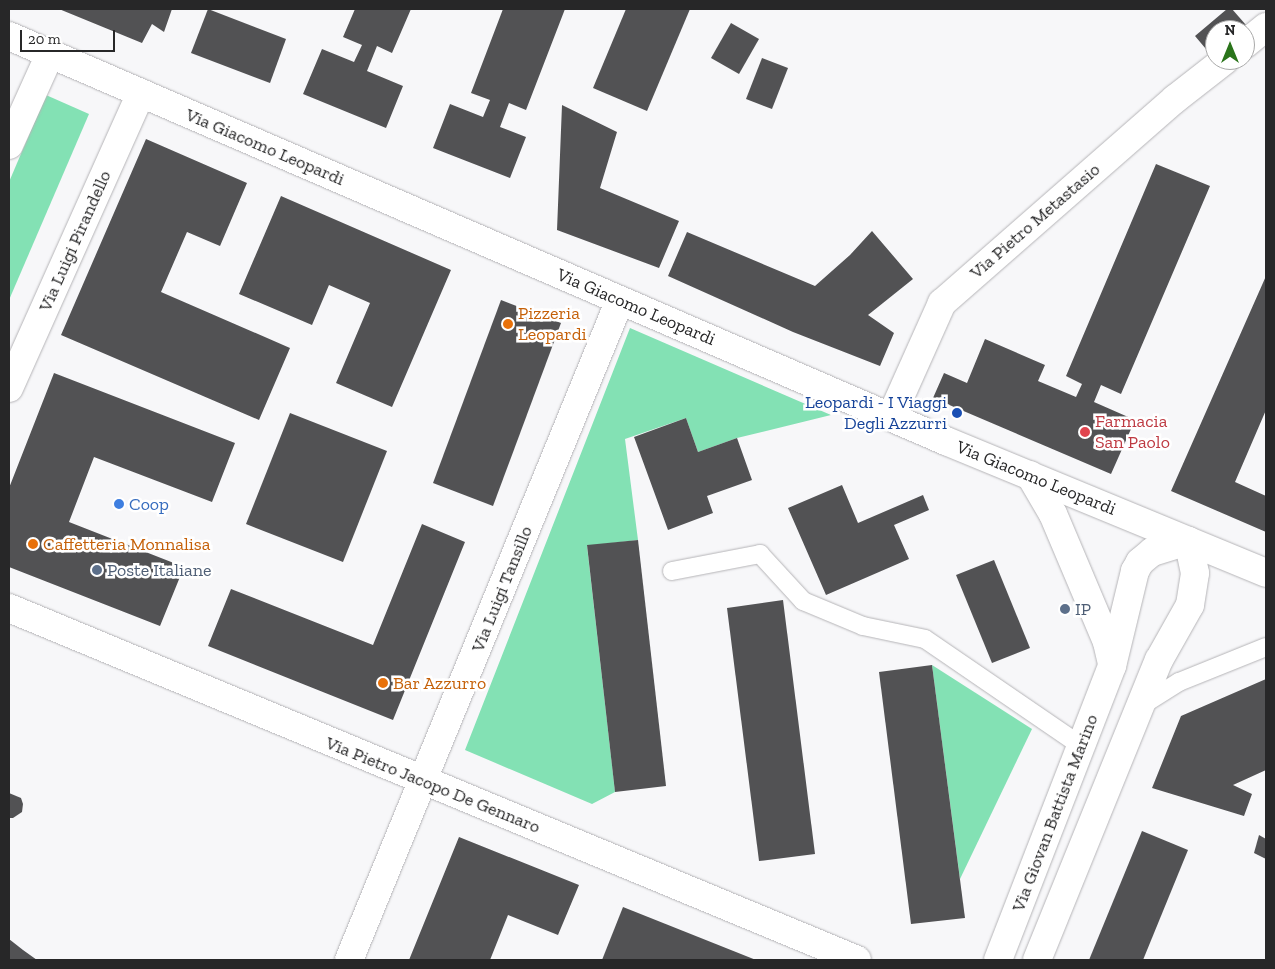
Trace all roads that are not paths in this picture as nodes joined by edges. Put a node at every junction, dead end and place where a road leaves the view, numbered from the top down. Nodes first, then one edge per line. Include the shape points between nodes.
1 (1266, 27) edge
2 (9, 36) edge
3 (1255, 36) edge
4 (50, 54) junction
5 (1212, 70) edge
6 (141, 93) junction
7 (9, 145) edge
8 (620, 300) junction
9 (9, 388) edge
10 (891, 417) junction
11 (1030, 475) junction
12 (1188, 541) junction
13 (672, 571) dead end
14 (1266, 573) edge
15 (9, 608) edge
16 (1266, 647) edge
17 (1112, 666) junction
18 (1141, 706) junction
19 (1081, 746) junction
20 (424, 780) junction
21 (349, 960) edge
22 (857, 960) edge
23 (998, 960) edge
24 (1037, 960) edge

1 - 3 street
2 - 4 street, Via Giacomo Leopardi
4 - 6 street, Via Giacomo Leopardi
4 - 7 street
5 - 10 street, Via Pietro Metastasio via 942,303
6 - 8 street, Via Giacomo Leopardi
6 - 9 street, Via Luigi Pirandello
8 - 10 street, Via Giacomo Leopardi
8 - 20 street, Via Luigi Tansillo
10 - 11 street, Via Giacomo Leopardi
11 - 12 street, Via Giacomo Leopardi
11 - 17 street via 1057,522 1108,642
12 - 14 street, Via Giacomo Leopardi
12 - 17 street, Via Giovan Battista Marino via 1160,548 1140,562 1132,578
12 - 18 street, Via Giovan Battista Marino via 1196,573 1193,596 1159,660
13 - 19 lane via 760,554 803,601 863,626 925,639
15 - 20 street, Via Pietro Jacopo De Gennaro
16 - 18 lane via 1180,682
17 - 19 street, Via Giovan Battista Marino
18 - 24 street, Via Giovan Battista Marino
19 - 23 street, Via Giovan Battista Marino
20 - 21 street, Via Luigi Tansillo
20 - 22 street, Via Pietro Jacopo De Gennaro

